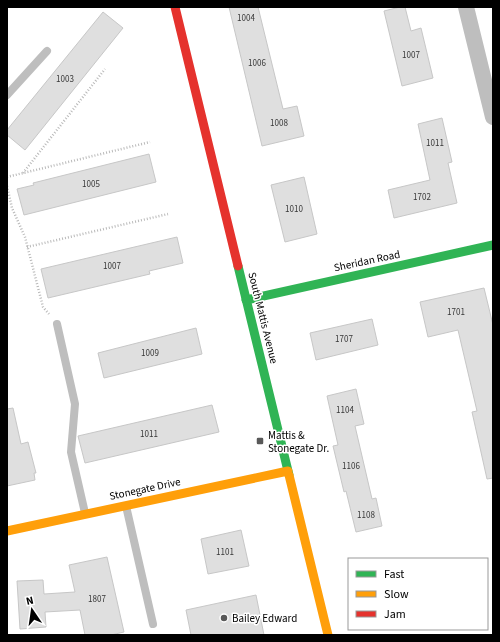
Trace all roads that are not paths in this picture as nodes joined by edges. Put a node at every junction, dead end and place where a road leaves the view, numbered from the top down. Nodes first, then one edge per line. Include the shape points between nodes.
1 (175, 7) edge
2 (466, 7) edge
3 (46, 51) dead end
4 (7, 95) edge
5 (493, 117) edge
6 (493, 246) edge
7 (246, 300) junction
8 (57, 324) road end
9 (288, 471) junction
10 (126, 505) junction
11 (85, 514) junction
12 (7, 531) edge
13 (153, 624) dead end
14 (328, 635) edge

1 - 7 main road, South Mattis Avenue
2 - 5 street
3 - 4 lane
6 - 7 main road, Sheridan Road
7 - 9 main road, South Mattis Avenue
8 - 11 lane via 75,404 71,452
9 - 10 main road, Stonegate Drive
9 - 14 main road, South Mattis Avenue
10 - 11 main road, Stonegate Drive
10 - 13 lane
11 - 12 main road, Stonegate Drive

